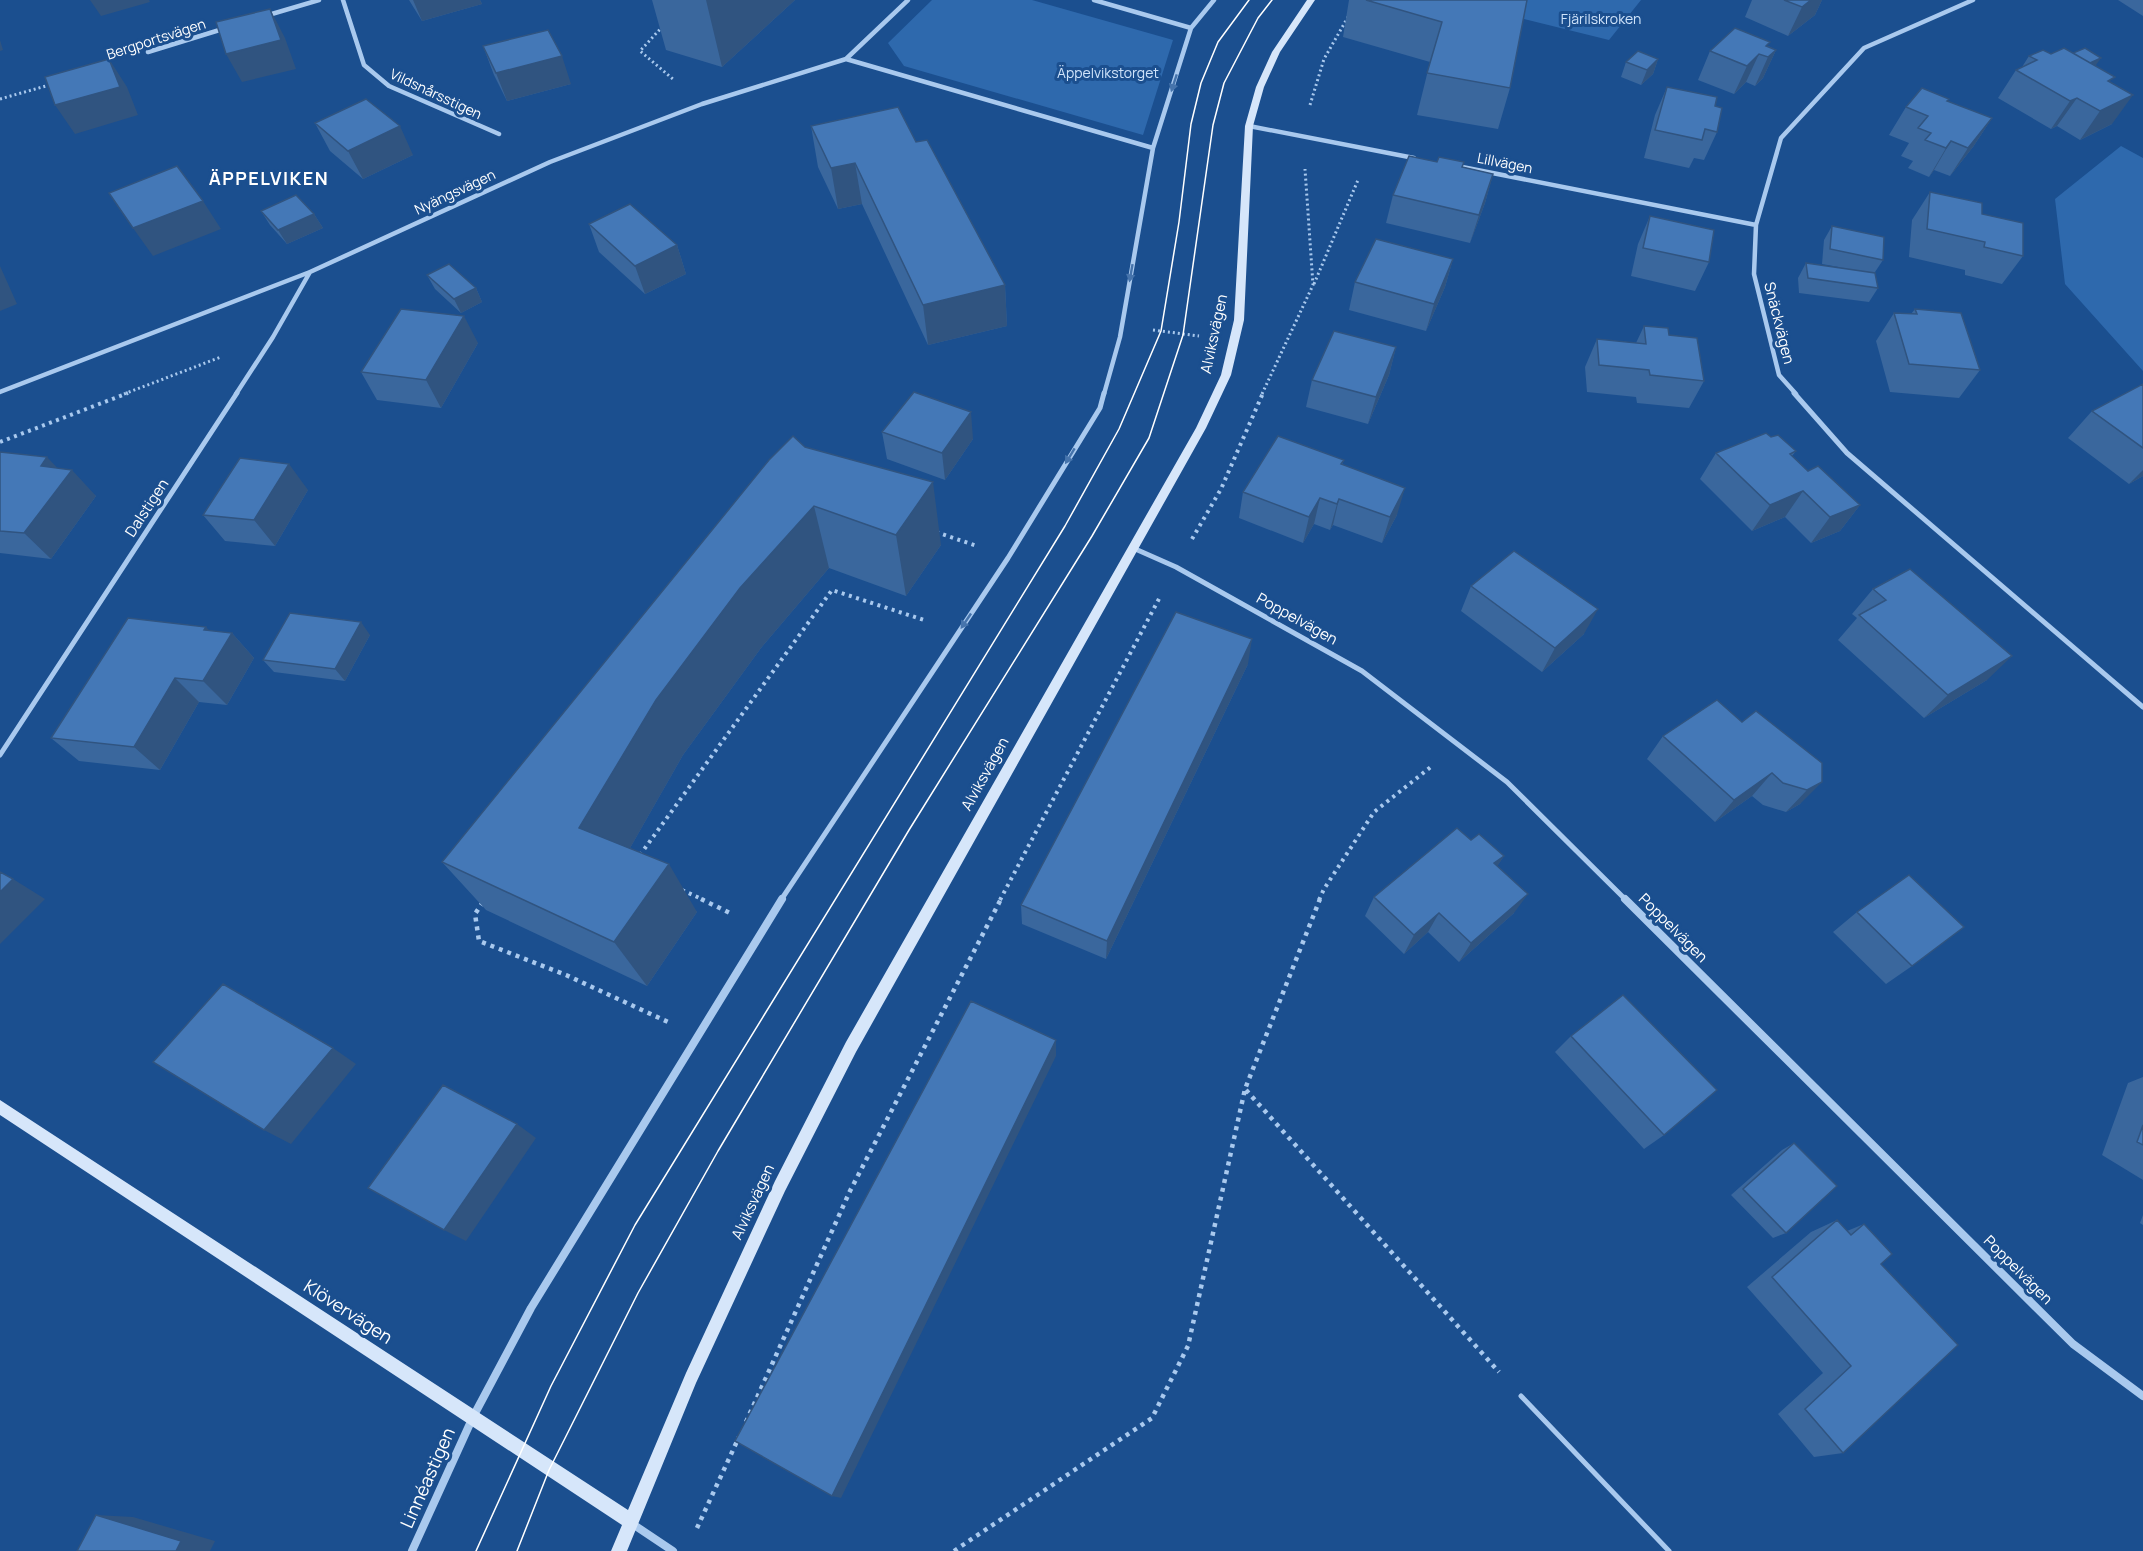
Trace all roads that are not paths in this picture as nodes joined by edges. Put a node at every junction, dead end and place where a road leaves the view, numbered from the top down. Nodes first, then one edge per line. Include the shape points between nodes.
1 (319, 0) edge
2 (343, 0) edge
3 (908, 0) edge
4 (1094, 0) edge
5 (1214, 0) edge
6 (1311, 0) edge
7 (1973, 0) edge
8 (262, 17) edge
9 (228, 28) edge
10 (1191, 28) junction
11 (148, 52) dead end
12 (846, 59) junction
13 (1249, 126) junction
14 (499, 134) dead end
15 (1152, 148) junction
16 (1419, 159) edge
17 (1454, 165) edge
18 (1756, 225) junction
19 (310, 272) junction
20 (0, 392) edge
21 (1133, 548) junction
22 (2143, 707) edge
23 (0, 755) edge
24 (0, 1107) edge
25 (1521, 1396) road end
26 (2143, 1396) edge
27 (473, 1417) junction
28 (631, 1522) junction
29 (412, 1551) edge
30 (619, 1551) edge
31 (673, 1551) edge
32 (1669, 1551) edge

1 - 8 street
2 - 14 street, Vildsnårsstigen via 364,65 389,87
3 - 12 street, Nyängsvägen
4 - 10 street
5 - 10 street
6 - 13 street, Alviksvägen via 1276,52 1260,87
7 - 18 street, Snäckvägen via 1864,48 1781,138
9 - 11 street, Bergportsvägen
10 -> 15 street
12 - 15 street
12 - 19 street, Nyängsvägen via 702,104 550,162
13 - 16 street
13 - 21 street, Alviksvägen via 1242,293 1226,375 1201,428
15 -> 27 street via 1120,337 1100,408 1008,558 763,929 531,1308
17 - 18 street, Lillvägen
18 - 22 street, Snäckvägen via 1754,274 1779,375 1847,453
19 - 20 street, Nyängsvägen
19 - 23 street, Dalstigen via 273,337
21 - 26 street, Poppelvägen via 1176,567 1362,671 1507,782 2073,1344
21 - 28 street, Alviksvägen via 850,1047 691,1378
24 - 27 street, Klövervägen
25 - 32 lane
27 - 28 street, Klövervägen
27 - 29 street, Linnéastigen
28 - 30 street, Alviksvägen
28 - 31 street, Klövervägen

